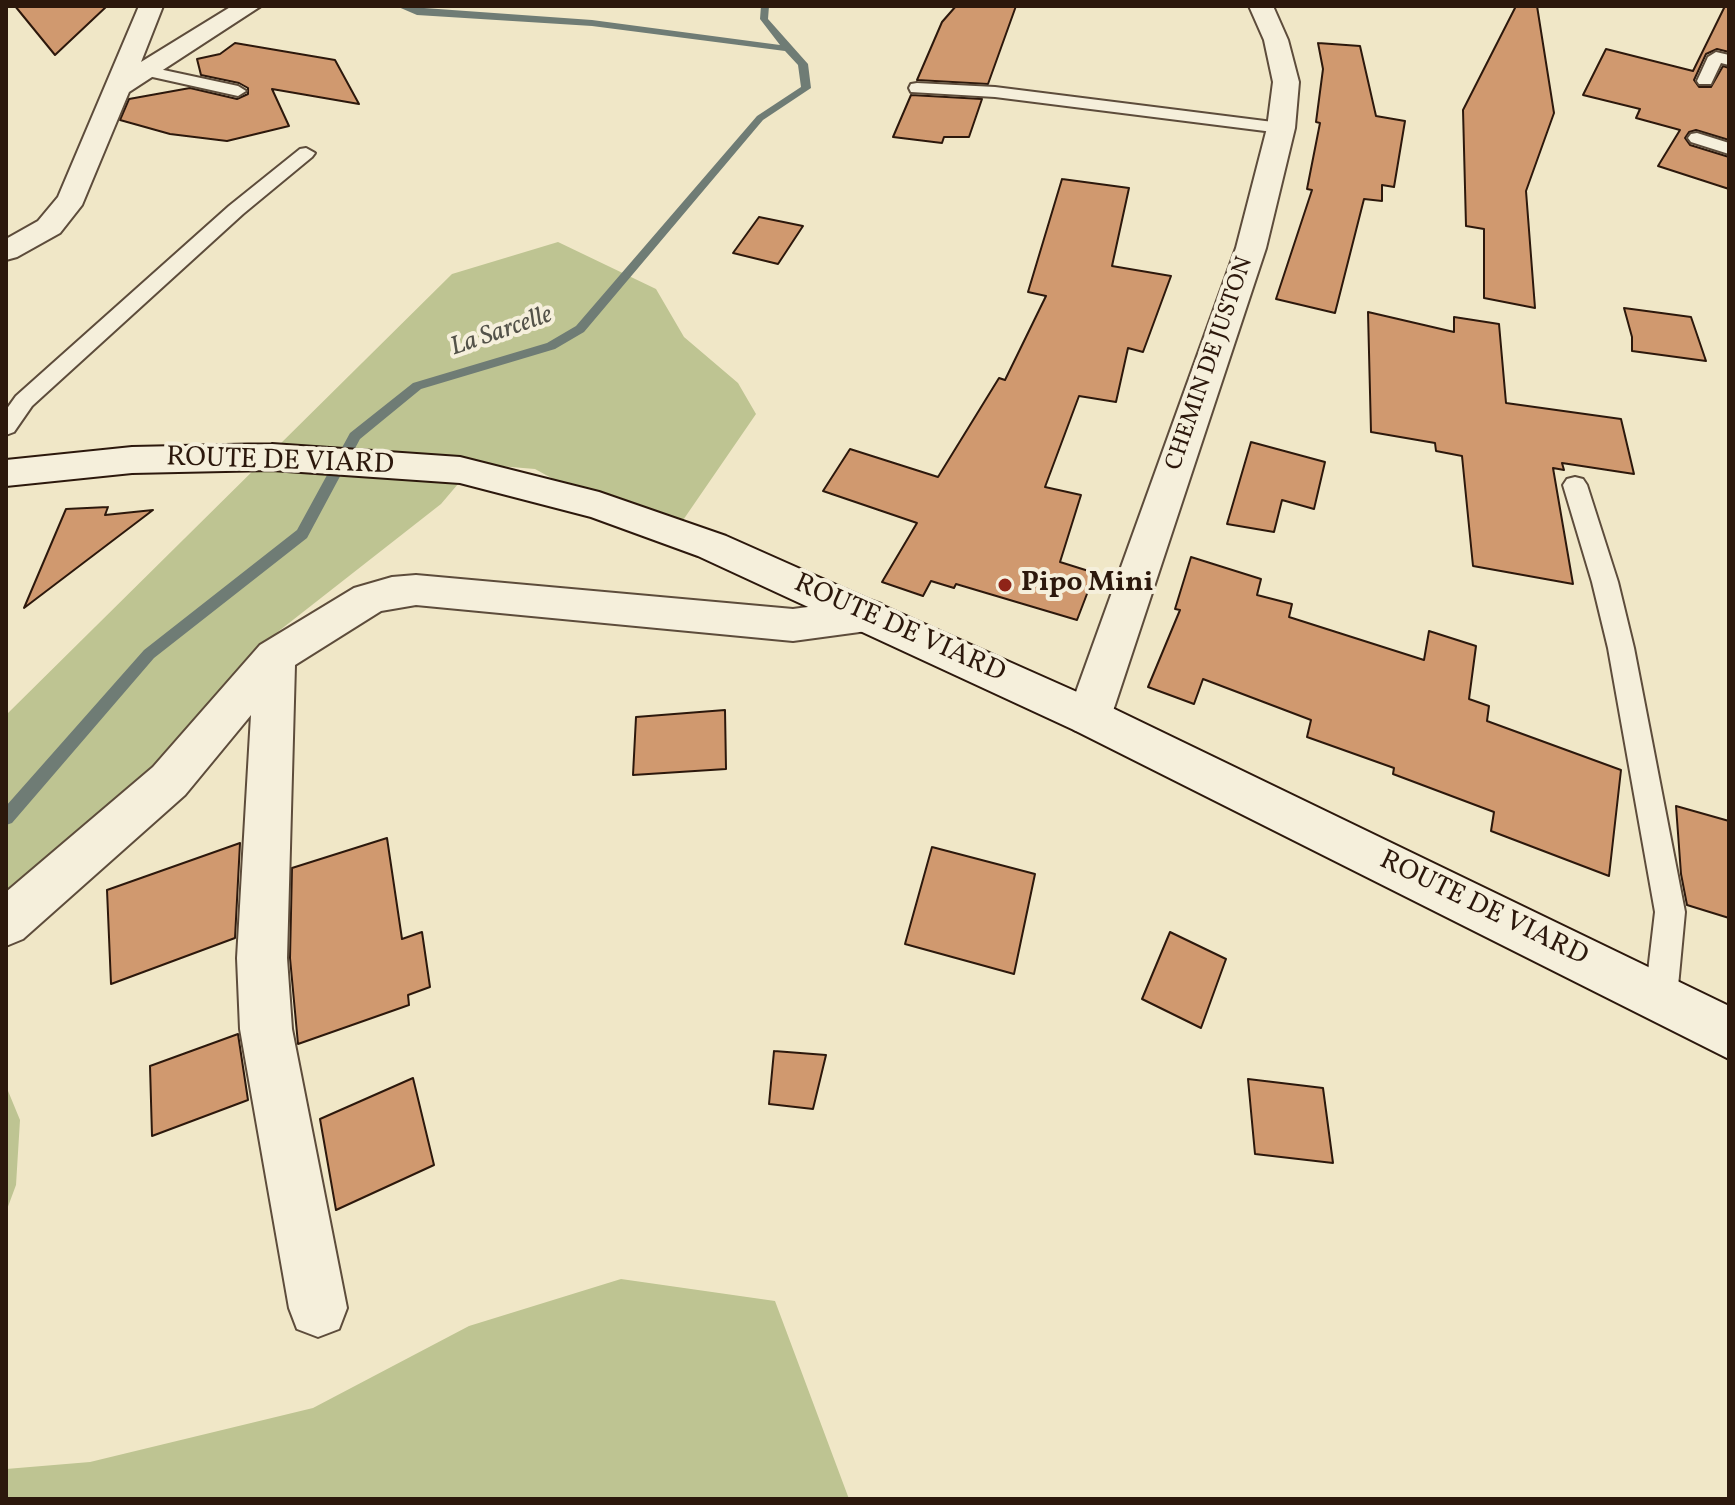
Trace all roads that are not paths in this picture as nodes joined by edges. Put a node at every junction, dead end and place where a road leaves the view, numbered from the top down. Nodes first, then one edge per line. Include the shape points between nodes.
1 (151, 6) edge
2 (249, 6) edge
3 (1261, 6) edge
4 (1729, 60) edge
5 (132, 78) junction
6 (1705, 81) dead end
7 (917, 88) dead end
8 (238, 91) dead end
9 (1281, 128) junction
10 (1697, 138) dead end
11 (1729, 149) edge
12 (306, 153) dead end
13 (6, 251) edge
14 (6, 427) edge
15 (6, 473) edge
16 (1575, 485) dead end
17 (867, 615) junction
18 (275, 657) junction
19 (1089, 717) junction
20 (6, 923) edge
21 (1661, 997) junction
22 (1729, 1033) edge
23 (318, 1308) dead end

1 - 5 street
2 - 5 street
3 - 9 street, CHEMIN DE JUSTON via 1286,82
4 - 6 lane via 1716,57
5 - 8 lane
5 - 13 street via 68,206 49,227
7 - 9 lane via 995,92
9 - 19 street, CHEMIN DE JUSTON via 1251,248
10 - 11 lane
12 - 14 lane via 24,401
15 - 17 street, ROUTE DE VIARD via 132,460 272,457 460,470 627,516 712,546
16 - 21 lane via 1621,648 1670,912
17 - 18 street via 793,625 404,591 368,599
17 - 19 street, ROUTE DE VIARD
18 - 20 street via 169,781
18 - 23 street via 262,958 266,1029
19 - 21 street, ROUTE DE VIARD
21 - 22 street, ROUTE DE VIARD

